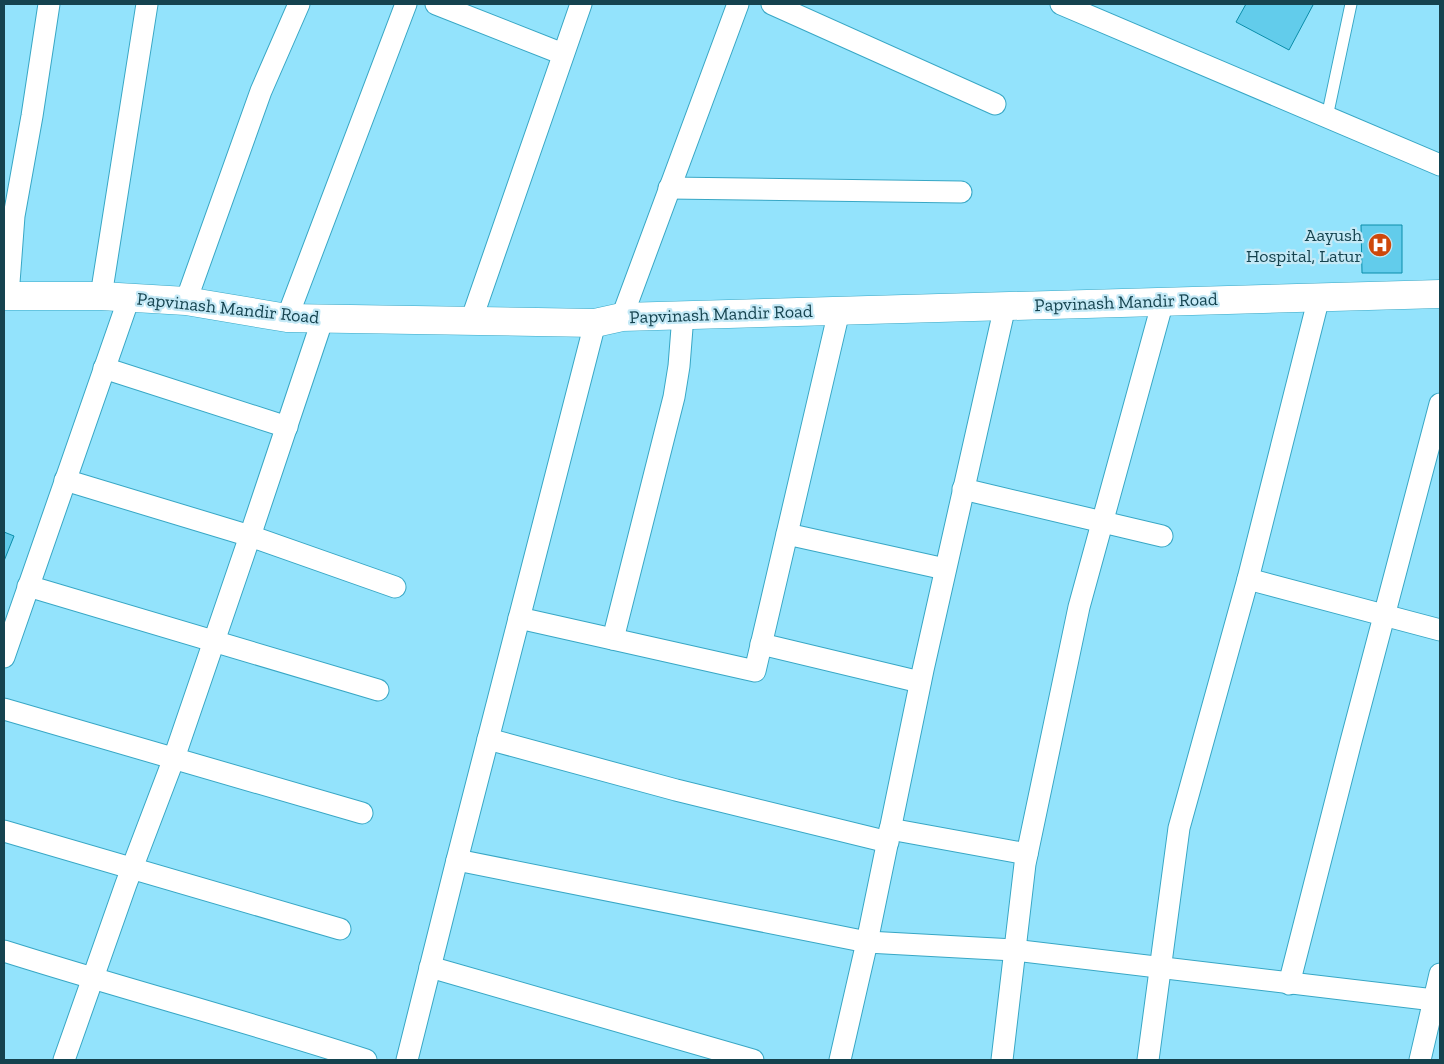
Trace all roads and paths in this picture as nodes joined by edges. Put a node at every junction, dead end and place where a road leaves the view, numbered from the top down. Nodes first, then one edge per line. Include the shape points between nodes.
1 (49, 4) edge
2 (147, 4) edge
3 (299, 4) edge
4 (406, 4) edge
5 (436, 4) edge
6 (581, 4) edge
7 (738, 4) edge
8 (772, 4) edge
9 (1061, 4) edge
10 (1351, 4) edge
11 (563, 54) junction
12 (995, 104) dead end
13 (1326, 117) junction
14 (1440, 165) edge
15 (670, 188) junction
16 (961, 192) dead end
17 (1440, 294) edge
18 (6, 296) edge
19 (101, 296) junction
20 (1319, 297) junction
21 (129, 298) junction
22 (186, 301) junction
23 (1163, 301) junction
24 (1004, 306) junction
25 (839, 311) junction
26 (683, 315) junction
27 (622, 317) junction
28 (288, 318) junction
29 (323, 318) junction
30 (471, 321) junction
31 (595, 323) junction
32 (104, 368) junction
33 (1440, 404) edge
34 (287, 426) junction
35 (65, 480) junction
36 (963, 489) junction
37 (1102, 522) junction
38 (787, 534) junction
39 (250, 536) junction
40 (1162, 536) dead end
41 (945, 569) junction
42 (1248, 579) junction
43 (28, 586) junction
44 (395, 587) dead end
45 (1384, 616) junction
46 (519, 618) junction
47 (1440, 630) edge
48 (613, 639) junction
49 (214, 641) junction
50 (761, 644) junction
51 (4, 656) edge
52 (920, 682) junction
53 (378, 690) dead end
54 (4, 709) edge
55 (488, 739) junction
56 (174, 758) junction
57 (362, 813) dead end
58 (4, 831) edge
59 (889, 835) junction
60 (1027, 854) junction
61 (457, 860) junction
62 (132, 867) junction
63 (340, 929) dead end
64 (867, 942) junction
65 (1014, 950) junction
66 (4, 951) edge
67 (430, 967) junction
68 (1160, 968) junction
69 (1440, 974) edge
70 (92, 978) junction
71 (1289, 984) junction
72 (1434, 1000) junction
73 (64, 1060) edge
74 (366, 1060) edge
75 (407, 1060) edge
76 (753, 1060) edge
77 (840, 1060) edge
78 (1002, 1060) edge
79 (1148, 1060) edge
80 (1420, 1060) edge

1 - 18 street via 14,216
2 - 19 street
3 - 22 street via 261,91
4 - 28 street
5 - 11 street
6 - 11 street
7 - 15 street
8 - 12 street
9 - 13 street
10 - 13 lane
11 - 30 street
13 - 14 street
15 - 16 street
15 - 27 street
17 - 20 street, Papvinash Mandir Road
18 - 19 street, Papvinash Mandir Road
19 - 21 street, Papvinash Mandir Road
20 - 23 street, Papvinash Mandir Road
20 - 42 street
21 - 22 street, Papvinash Mandir Road
21 - 32 street
22 - 28 street, Papvinash Mandir Road
23 - 24 street, Papvinash Mandir Road
23 - 37 street
24 - 25 street, Papvinash Mandir Road
24 - 36 street
25 - 26 street, Papvinash Mandir Road
25 - 38 street
26 - 27 street, Papvinash Mandir Road
26 - 48 street via 674,397
27 - 31 street, Papvinash Mandir Road
28 - 29 street, Papvinash Mandir Road
29 - 30 street, Papvinash Mandir Road
29 - 34 street
30 - 31 street, Papvinash Mandir Road
31 - 46 street
32 - 34 street
32 - 35 street
33 - 45 street
34 - 39 street
35 - 39 street
35 - 43 street
36 - 37 street
36 - 41 street
37 - 40 street
37 - 60 street via 1079,607
38 - 41 street
38 - 50 street
39 - 44 street
39 - 49 street
41 - 52 street
42 - 45 street
42 - 68 street via 1179,828
43 - 49 street
43 - 51 street
45 - 47 street
45 - 71 street
46 - 48 street
46 - 55 street
48 - 50 street via 755,671
49 - 53 street
49 - 56 street
50 - 52 street
52 - 59 street
54 - 56 street
55 - 59 street via 676,790
55 - 61 street
56 - 57 street
56 - 62 street
58 - 62 street
59 - 60 street
59 - 64 street
60 - 65 street
61 - 64 street
61 - 67 street
62 - 63 street
62 - 70 street
64 - 65 street
64 - 77 street
65 - 68 street
65 - 78 street
66 - 70 street
67 - 75 street
67 - 76 street
68 - 71 street
68 - 79 street
69 - 72 street
70 - 73 street
70 - 74 street
71 - 72 street
72 - 80 street

